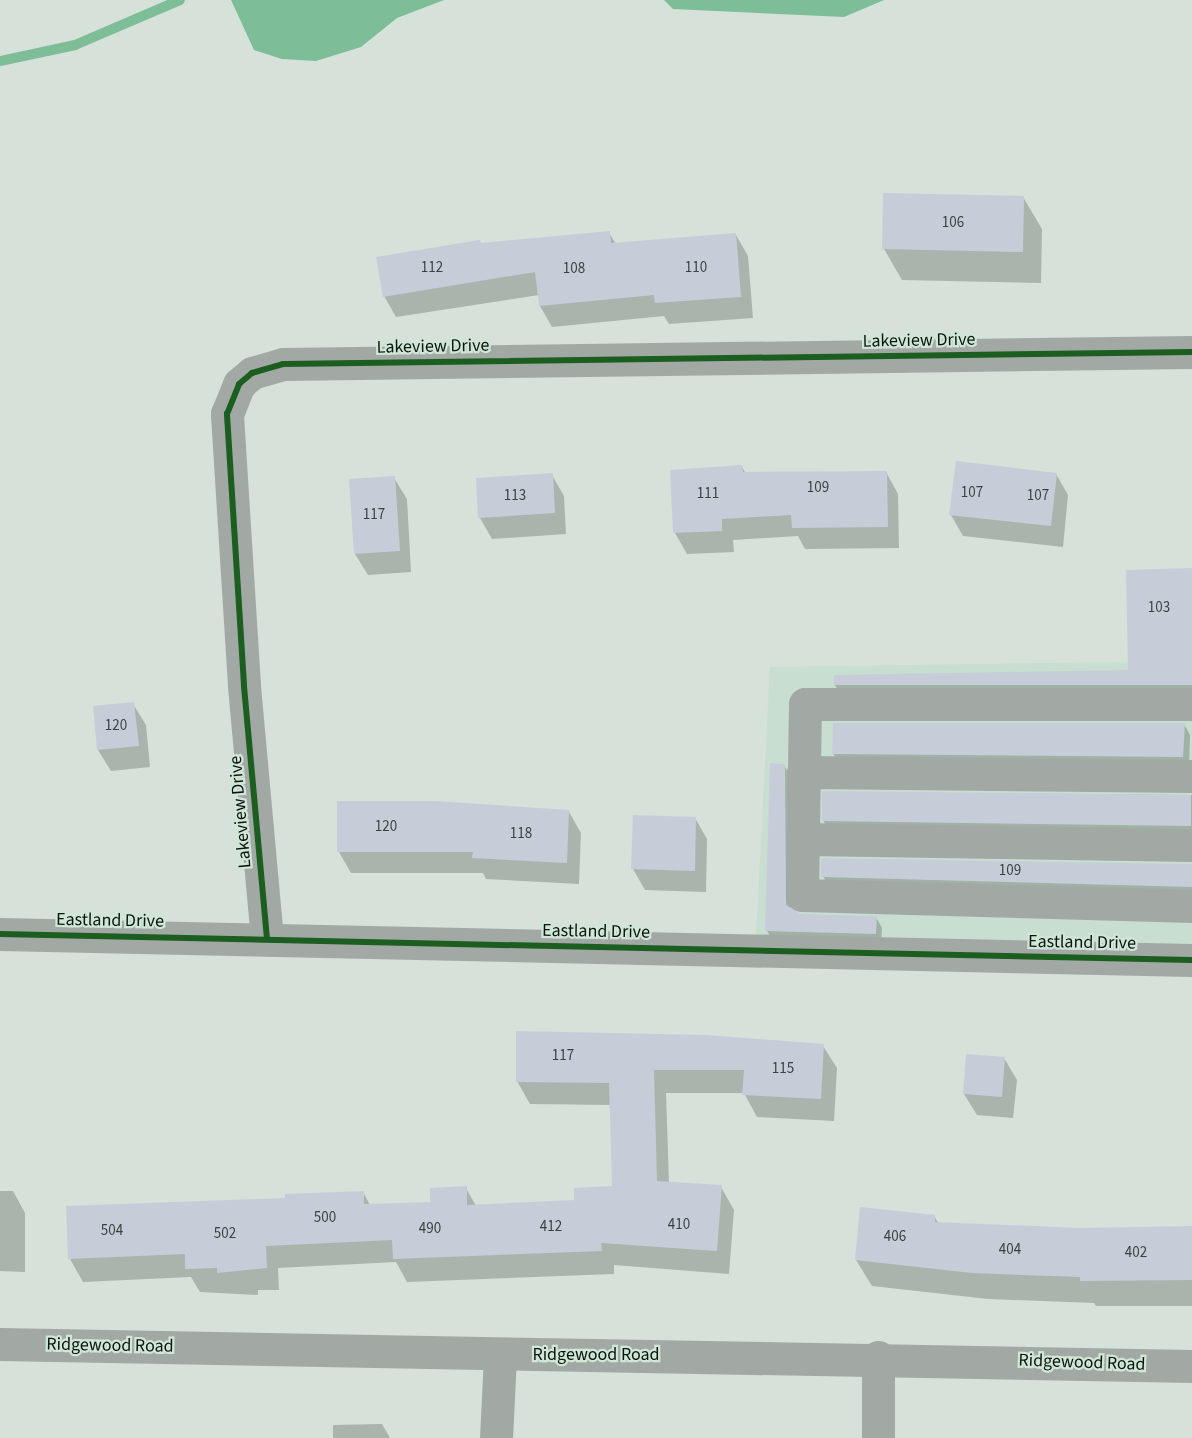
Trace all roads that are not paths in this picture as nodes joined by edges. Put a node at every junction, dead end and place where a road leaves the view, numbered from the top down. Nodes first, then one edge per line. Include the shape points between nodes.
1 (1192, 352) edge
2 (1192, 705) edge
3 (803, 772) junction
4 (1192, 776) edge
5 (803, 839) junction
6 (1192, 845) edge
7 (1192, 906) edge
8 (0, 934) edge
9 (267, 939) junction
10 (1192, 960) edge
11 (0, 1344) edge
12 (500, 1355) junction
13 (878, 1357) junction
14 (1192, 1366) edge
15 (496, 1438) edge
16 (878, 1438) edge

1 - 9 street, Lakeview Drive via 283,364 252,373 239,384 227,414 244,686
2 - 3 street via 805,704
3 - 4 street
3 - 5 street
5 - 6 street
5 - 7 street via 802,895
8 - 9 street, Eastland Drive
9 - 10 street, Eastland Drive
11 - 12 street, Ridgewood Road
12 - 13 street, Ridgewood Road
12 - 15 street
13 - 14 street, Ridgewood Road
13 - 16 street

